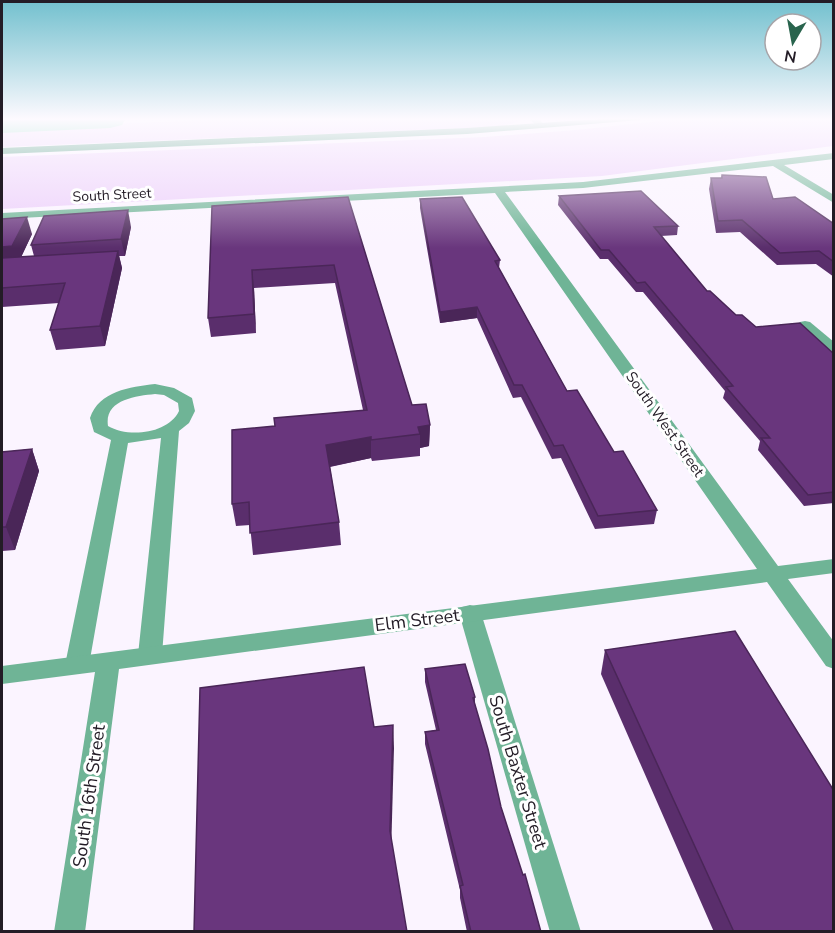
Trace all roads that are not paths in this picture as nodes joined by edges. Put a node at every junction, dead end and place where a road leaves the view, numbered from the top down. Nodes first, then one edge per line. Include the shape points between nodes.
1 (787, 162) edge
2 (775, 163) junction
3 (497, 188) junction
4 (834, 200) edge
5 (2, 216) edge
6 (805, 325) edge
7 (834, 350) edge
8 (171, 428) junction
9 (120, 437) junction
10 (834, 566) edge
11 (771, 574) junction
12 (470, 613) junction
13 (150, 655) junction
14 (834, 660) edge
15 (108, 661) junction
16 (76, 665) junction
17 (2, 675) edge
18 (69, 932) edge
19 (566, 932) edge

1 - 2 street, South Street
2 - 3 street, South Street via 583,184
2 - 4 street
3 - 5 street, South Street via 48,218
3 - 11 street, South West Street
6 - 7 street
8 - 9 street via 151,436
8 - 9 street via 186,416 186,400 168,391 141,390 115,398 99,413 100,428
8 - 13 street
9 - 16 street
10 - 11 street, Elm Street
11 - 12 street, Elm Street
11 - 14 street, South West Street
12 - 13 street, Elm Street
12 - 19 street, South Baxter Street
13 - 15 street, Elm Street
15 - 16 street, Elm Street
15 - 18 street, South 16th Street
16 - 17 street, Elm Street

